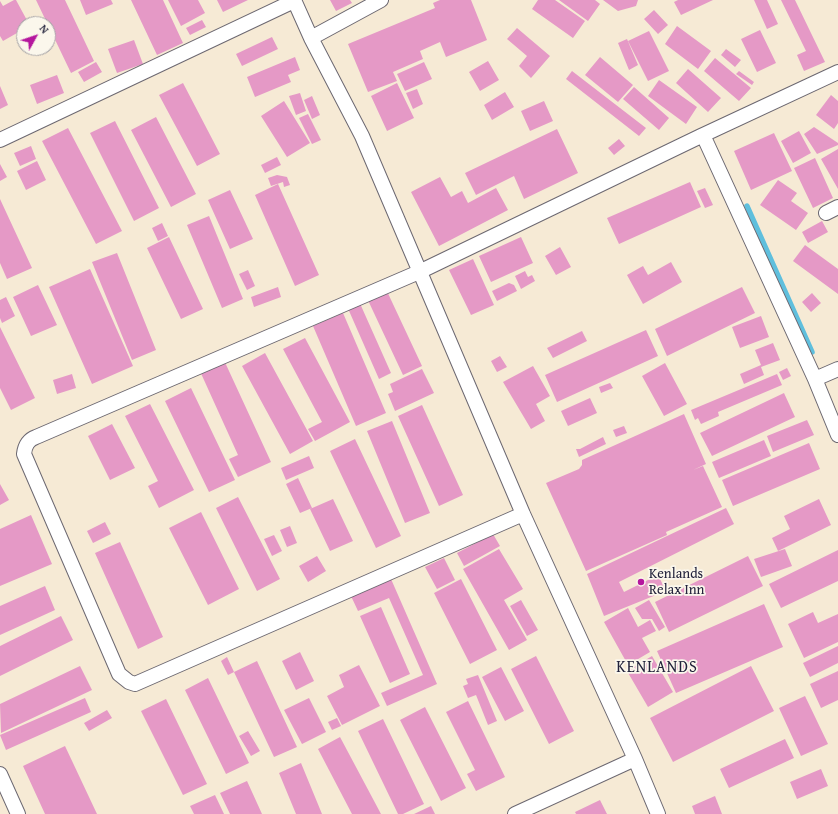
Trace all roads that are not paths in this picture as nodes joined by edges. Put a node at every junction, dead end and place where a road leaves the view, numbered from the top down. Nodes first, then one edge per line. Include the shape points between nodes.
1 (294, 0) edge
2 (381, 0) edge
3 (311, 38) junction
4 (838, 72) edge
5 (703, 135) junction
6 (0, 140) edge
7 (419, 272) junction
8 (838, 369) edge
9 (815, 379) junction
10 (838, 434) edge
11 (523, 514) junction
12 (635, 759) junction
13 (0, 774) edge
14 (18, 814) edge
15 (515, 814) edge
16 (658, 814) edge

1 - 3 street
1 - 6 street
2 - 3 street
3 - 7 street via 362,136
4 - 5 street
5 - 7 street
5 - 9 street
7 - 11 street
7 - 11 street via 210,360 27,442 24,454 118,674 135,684
8 - 9 street
9 - 10 street
11 - 12 street
12 - 15 street
12 - 16 street
13 - 14 street

